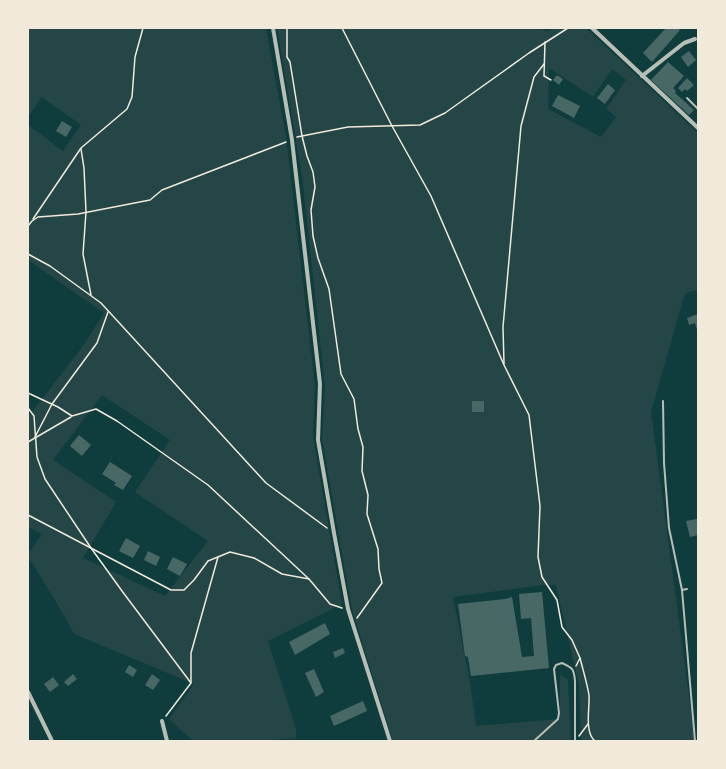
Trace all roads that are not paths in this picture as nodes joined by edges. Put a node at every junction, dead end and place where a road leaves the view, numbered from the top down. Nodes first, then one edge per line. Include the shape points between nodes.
1 (273, 28) edge
2 (592, 28) edge
3 (695, 39) dead end
4 (642, 76) junction
5 (687, 98) dead end
6 (698, 109) edge
7 (698, 128) edge
8 (663, 401) dead end
9 (687, 589) dead end
10 (682, 590) junction
11 (28, 692) edge
12 (162, 721) road end
13 (52, 741) edge
14 (167, 741) edge
15 (390, 741) edge
16 (534, 741) edge
17 (575, 741) edge
18 (696, 741) edge

1 - 15 street via 292,140 320,384 318,440 348,609
2 - 4 street
3 - 4 street via 684,43
4 - 7 street
5 - 6 lane
8 - 10 lane via 669,528
9 - 10 lane
10 - 18 lane
11 - 13 street
12 - 14 street
16 - 17 lane via 558,719 554,669 562,662 574,672

